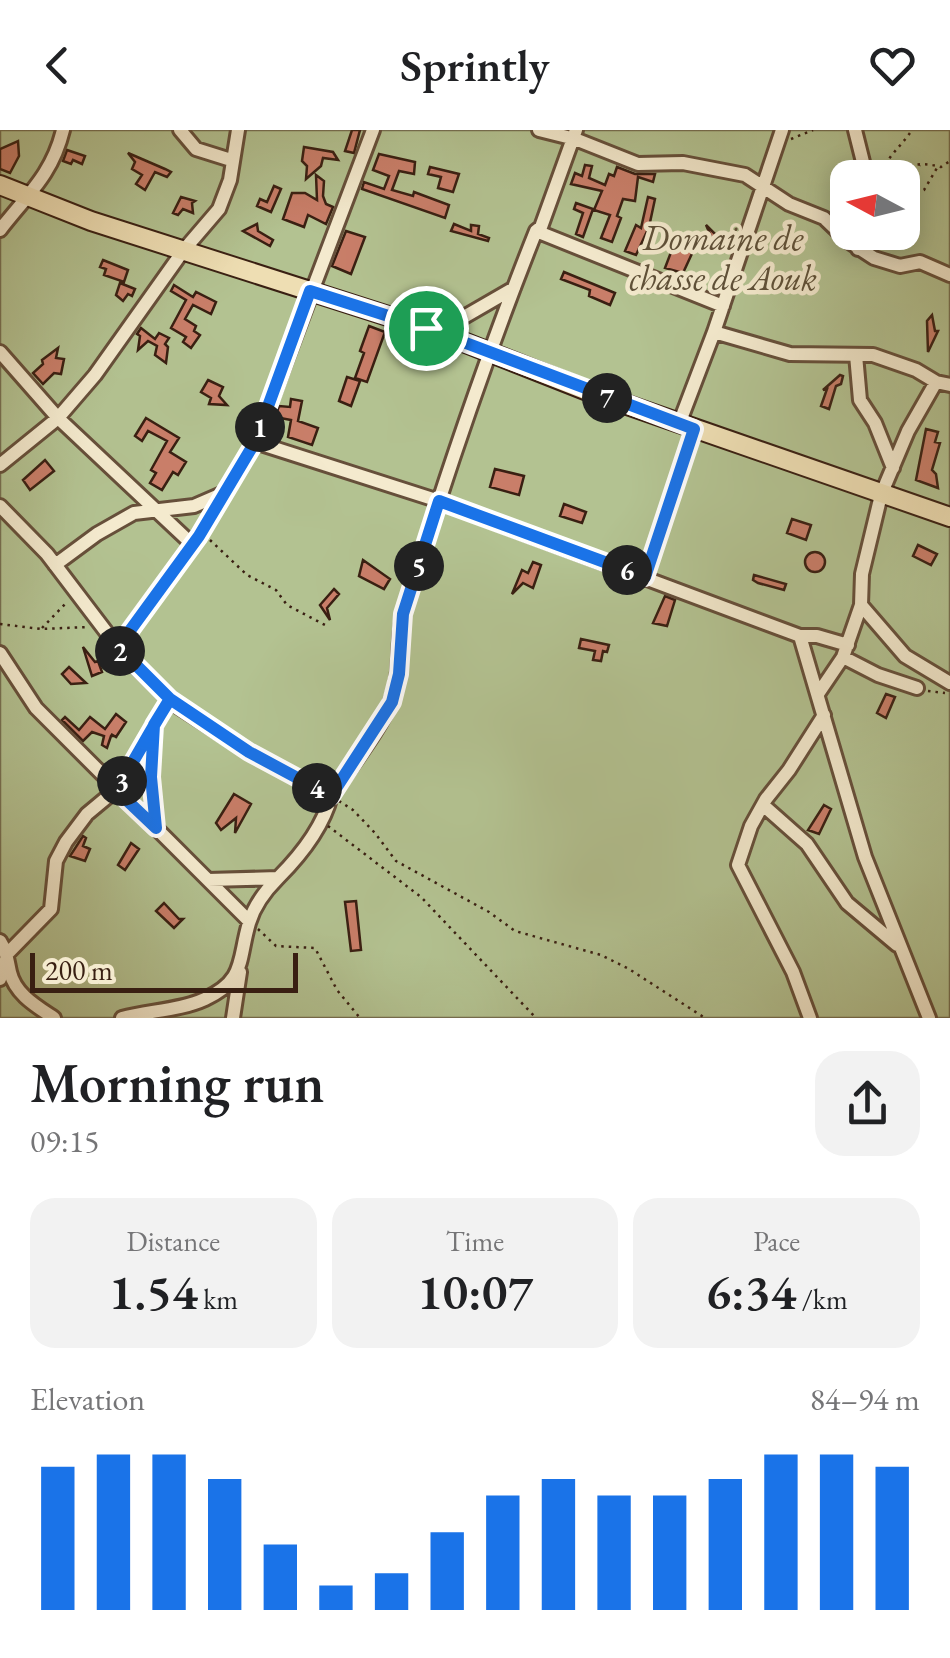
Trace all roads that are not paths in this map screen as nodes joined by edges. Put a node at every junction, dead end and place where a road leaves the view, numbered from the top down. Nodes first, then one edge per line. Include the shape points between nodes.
1 (63, 130) edge
2 (180, 130) edge
3 (373, 130) edge
4 (782, 130) edge
5 (855, 130) edge
6 (239, 131) edge
7 (544, 131) edge
8 (576, 134) edge
9 (231, 160) junction
10 (862, 160) edge
11 (0, 185) edge
12 (762, 187) junction
13 (26, 196) junction
14 (830, 223) edge
15 (0, 230) edge
16 (536, 231) junction
17 (860, 250) edge
18 (183, 251) junction
19 (950, 275) edge
20 (514, 288) junction
21 (310, 291) junction
22 (723, 306) junction
23 (438, 332) junction
24 (714, 332) junction
25 (0, 352) edge
26 (491, 354) junction
27 (856, 355) junction
28 (943, 383) edge
29 (58, 418) junction
30 (686, 427) junction
31 (255, 442) junction
32 (0, 465) edge
33 (893, 468) junction
34 (226, 492) junction
35 (881, 495) junction
36 (439, 501) junction
37 (0, 506) edge
38 (156, 511) junction
39 (950, 517) edge
40 (193, 545) junction
41 (56, 565) junction
42 (645, 577) junction
43 (862, 605) junction
44 (800, 636) junction
45 (118, 647) junction
46 (845, 651) junction
47 (0, 653) edge
48 (906, 656) junction
49 (950, 683) edge
50 (818, 694) junction
51 (170, 699) junction
52 (824, 715) junction
53 (154, 725) junction
54 (116, 790) junction
55 (331, 796) junction
56 (762, 805) junction
57 (156, 828) junction
58 (278, 878) junction
59 (208, 880) junction
60 (249, 922) junction
61 (4, 947) edge
62 (902, 950) junction
63 (240, 969) junction
64 (0, 978) edge
65 (54, 1018) edge
66 (122, 1018) edge
67 (233, 1018) edge
68 (810, 1018) edge
69 (929, 1018) edge

1 - 13 street via 44,180
2 - 9 street via 196,148
3 - 21 street
4 - 12 street
5 - 10 street
6 - 9 street
7 - 8 street
8 - 12 street via 638,164 703,167
8 - 16 street
9 - 18 street via 219,210
11 - 13 main road
12 - 14 street
12 - 22 street
13 - 15 street
13 - 18 main road
16 - 20 street
16 - 22 street
17 - 19 street via 894,266 920,262
18 - 21 main road
18 - 29 street
20 - 23 street
20 - 26 street
21 - 23 main road
21 - 31 street
22 - 24 street
23 - 26 main road
24 - 27 street via 790,354
24 - 30 street
25 - 29 street
26 - 30 main road
26 - 36 street
27 - 28 street via 899,362
27 - 33 street via 860,400
28 - 33 street via 908,432
29 - 32 street
29 - 38 street
30 - 35 main road
30 - 42 street
31 - 34 street
31 - 36 street
33 - 35 street
34 - 38 street via 194,506
34 - 40 street
35 - 39 main road
35 - 43 street via 862,574
36 - 42 street
36 - 55 street via 403,614 392,702
37 - 41 street
38 - 40 street
38 - 41 street via 134,514
40 - 45 street
41 - 45 street
42 - 44 street
43 - 46 street
43 - 48 street
44 - 46 street via 817,636
44 - 50 street
45 - 51 street
46 - 48 street via 878,675 917,688
46 - 50 street
47 - 54 street via 36,708
48 - 49 street
50 - 52 street
51 - 53 street
51 - 55 street
52 - 56 street
52 - 62 street
53 - 54 street
53 - 57 street
54 - 57 street
54 - 61 street via 66,842 56,861 52,909
55 - 58 street via 297,860
56 - 62 street via 807,844 847,903
56 - 68 street via 738,865
57 - 59 street
58 - 59 street
58 - 60 street
59 - 60 street
60 - 63 street
61 - 64 street
61 - 65 street via 19,992
62 - 69 street
63 - 66 street via 230,984 202,1001
63 - 67 street

